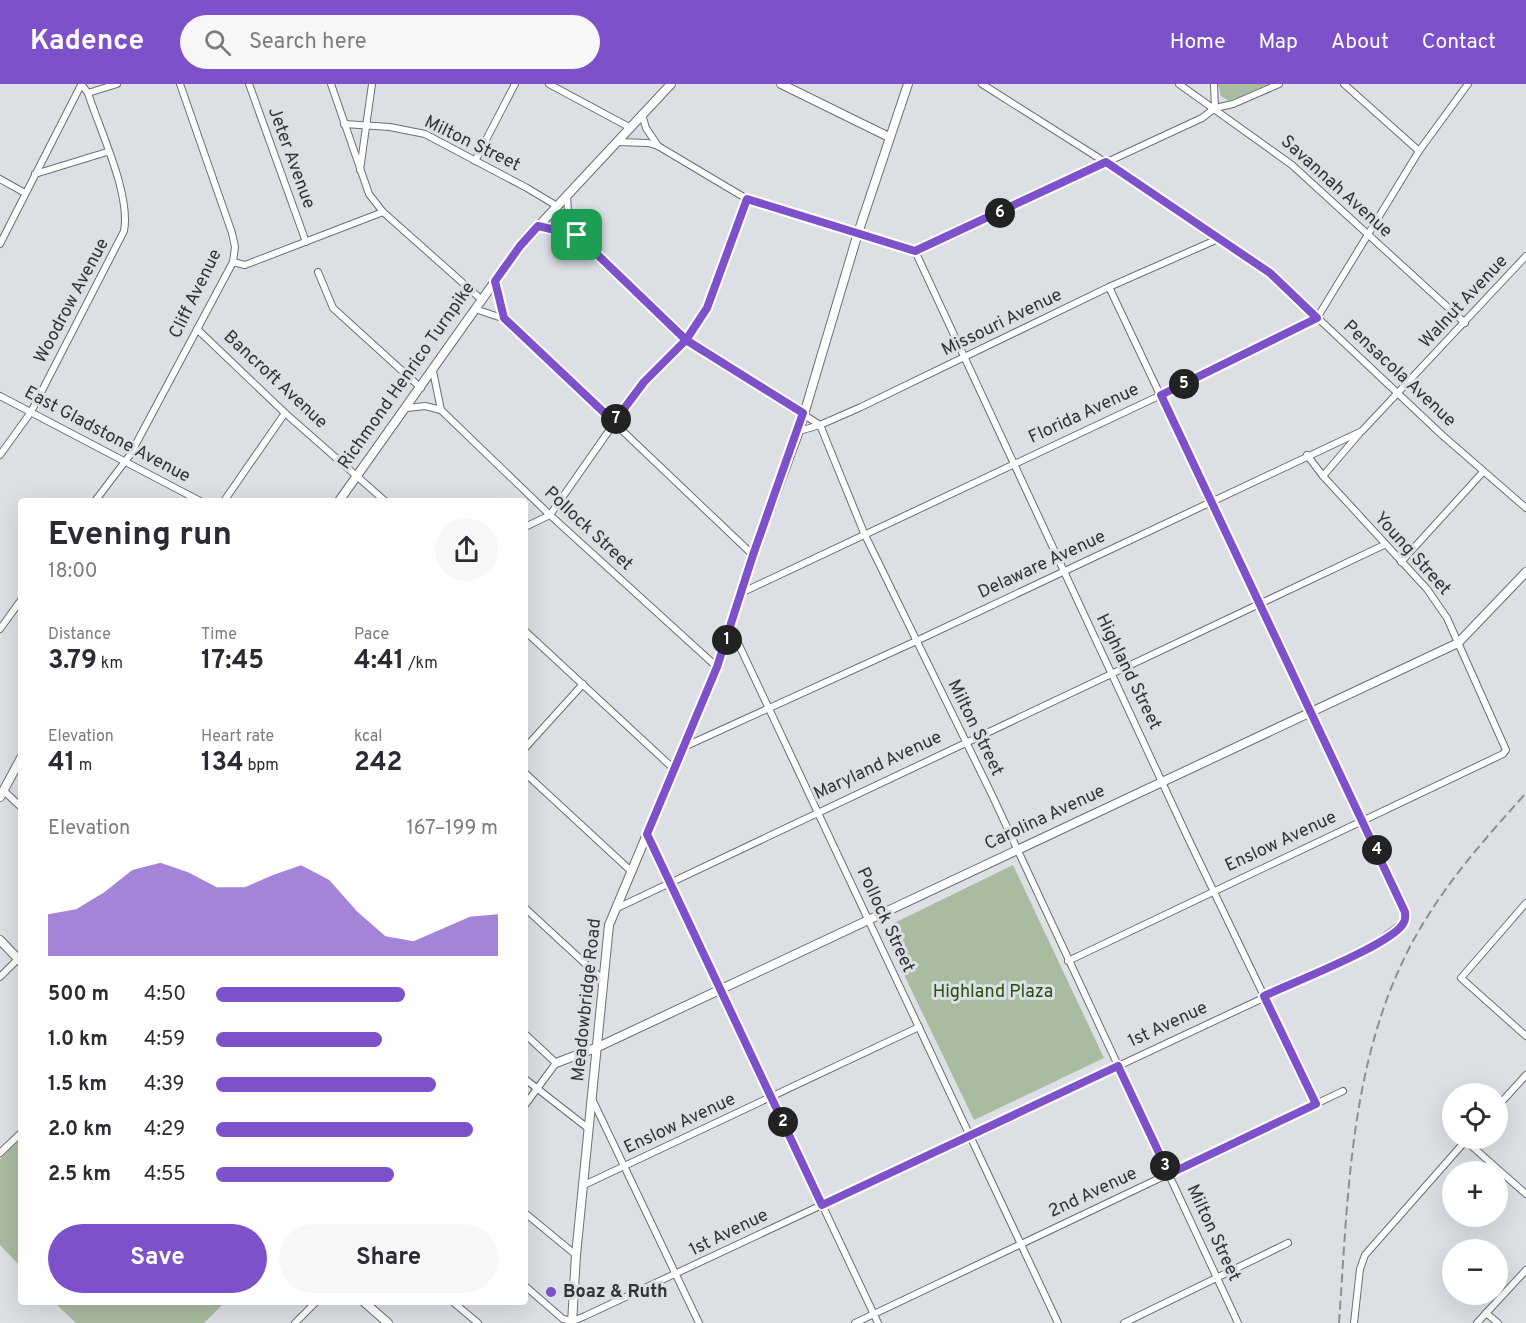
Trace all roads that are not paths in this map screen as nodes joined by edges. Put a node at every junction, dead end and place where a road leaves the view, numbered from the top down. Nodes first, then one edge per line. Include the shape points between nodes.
1 (81, 84) edge
2 (117, 84) edge
3 (180, 84) edge
4 (249, 84) edge
5 (331, 84) edge
6 (372, 84) edge
7 (515, 84) edge
8 (549, 84) edge
9 (671, 84) edge
10 (781, 84) edge
11 (908, 84) edge
12 (982, 84) edge
13 (1179, 84) edge
14 (1214, 84) edge
15 (1279, 84) edge
16 (1344, 84) edge
17 (1468, 84) edge
18 (88, 93) junction
19 (1215, 108) junction
20 (642, 114) junction
21 (344, 124) junction
22 (367, 126) junction
23 (629, 127) junction
24 (889, 137) junction
25 (616, 142) junction
26 (658, 147) junction
27 (1419, 151) junction
28 (108, 152) junction
29 (475, 161) junction
30 (1106, 162) junction
31 (360, 171) junction
32 (35, 174) junction
33 (0, 179) edge
34 (26, 193) junction
35 (567, 196) junction
36 (747, 199) junction
37 (556, 206) junction
38 (383, 212) junction
39 (538, 226) junction
40 (858, 232) junction
41 (577, 235) junction
42 (1368, 235) junction
43 (1218, 239) junction
44 (306, 242) junction
45 (0, 244) edge
46 (915, 251) junction
47 (1526, 256) edge
48 (233, 262) junction
49 (318, 272) dead end
50 (495, 281) junction
51 (1109, 287) junction
52 (482, 300) junction
53 (476, 309) junction
54 (504, 318) junction
55 (1317, 318) junction
56 (1465, 322) junction
57 (197, 329) junction
58 (686, 340) junction
59 (965, 358) junction
60 (433, 371) junction
61 (421, 388) junction
62 (1399, 393) junction
63 (1161, 395) junction
64 (0, 396) edge
65 (407, 408) junction
66 (441, 410) junction
67 (31, 412) junction
68 (285, 413) junction
69 (803, 413) junction
70 (614, 422) junction
71 (820, 425) junction
72 (1362, 430) junction
73 (799, 431) junction
74 (1307, 454) junction
75 (0, 455) edge
76 (126, 461) junction
77 (1013, 463) junction
78 (1483, 472) junction
79 (357, 475) junction
80 (1323, 477) junction
81 (97, 498) edge
82 (195, 498) edge
83 (226, 498) edge
84 (341, 498) edge
85 (382, 498) edge
86 (1211, 502) junction
87 (1526, 508) edge
88 (550, 515) junction
89 (528, 526) edge
90 (864, 533) junction
91 (1384, 545) junction
92 (753, 555) junction
93 (1401, 562) junction
94 (1063, 571) junction
95 (1526, 572) edge
96 (741, 592) junction
97 (1260, 603) junction
98 (18, 604) edge
99 (0, 628) edge
100 (731, 628) junction
101 (528, 634) edge
102 (915, 641) junction
103 (1458, 643) junction
104 (717, 667) junction
105 (1112, 675) junction
106 (583, 684) junction
107 (768, 708) junction
108 (1311, 712) junction
109 (966, 741) junction
110 (528, 745) edge
111 (686, 746) junction
112 (1506, 750) joint
113 (18, 764) edge
114 (675, 770) junction
115 (528, 776) edge
116 (1163, 780) junction
117 (2, 794) edge
118 (18, 805) edge
119 (818, 811) junction
120 (1364, 820) junction
121 (647, 834) junction
122 (1016, 850) junction
123 (631, 871) junction
124 (670, 882) junction
125 (1214, 890) junction
126 (1526, 903) edge
127 (614, 909) junction
128 (528, 911) edge
129 (869, 919) junction
130 (0, 940) edge
131 (18, 959) edge
132 (1068, 961) junction
133 (18, 963) edge
134 (0, 977) edge
135 (603, 980) junction
136 (721, 990) junction
137 (1264, 996) junction
138 (919, 1027) junction
139 (1526, 1036) edge
140 (528, 1037) edge
141 (598, 1047) junction
142 (556, 1063) junction
143 (1118, 1066) junction
144 (1526, 1075) edge
145 (528, 1081) edge
146 (537, 1088) junction
147 (1343, 1091) dead end
148 (1508, 1095) edge
149 (771, 1097) junction
150 (528, 1101) edge
151 (593, 1101) junction
152 (1316, 1104) junction
153 (589, 1129) junction
154 (970, 1135) junction
155 (18, 1136) edge
156 (1459, 1149) edge
157 (1477, 1149) edge
158 (0, 1153) edge
159 (624, 1167) junction
160 (1169, 1174) junction
161 (584, 1185) junction
162 (1526, 1194) edge
163 (822, 1205) junction
164 (528, 1215) edge
165 (1020, 1243) junction
166 (1288, 1243) dead end
167 (576, 1255) junction
168 (1526, 1270) edge
169 (676, 1275) junction
170 (1218, 1278) junction
171 (528, 1289) edge
172 (313, 1305) edge
173 (371, 1305) edge
174 (457, 1305) edge
175 (1486, 1313) junction
176 (874, 1314) junction
177 (572, 1322) edge
178 (296, 1323) edge
179 (388, 1323) edge
180 (478, 1323) edge
181 (699, 1323) edge
182 (855, 1323) edge
183 (878, 1323) edge
184 (1058, 1323) edge
185 (1124, 1323) edge
186 (1238, 1323) edge
187 (1354, 1323) edge
188 (1477, 1323) edge
189 (1498, 1323) edge

1 - 18 street, Woodrow Avenue
1 - 32 street
2 - 18 street
3 - 48 street, Cliff Avenue via 232,233
4 - 44 street, Jeter Avenue
5 - 21 street
6 - 22 street
7 - 29 street
8 - 23 street
9 - 20 street, Richmond Henrico Turnpike
10 - 24 street
11 - 24 street, Meadowbridge Road
12 - 30 street, Pensacola Avenue
13 - 19 street, Savannah Avenue
14 - 19 street
15 - 19 street
16 - 27 street
17 - 27 street
18 - 28 street, Woodrow Avenue
19 - 30 street via 1202,118
19 - 42 street, Savannah Avenue via 1292,165
20 - 23 street, Richmond Henrico Turnpike
20 - 26 street
21 - 22 street, Milton Street
21 - 31 street
22 - 29 street, Milton Street via 425,134
22 - 31 street
23 - 25 street, Richmond Henrico Turnpike
24 - 40 street, Meadowbridge Road
25 - 26 street
25 - 35 street, Richmond Henrico Turnpike
26 - 36 street
27 - 42 street
28 - 32 street
28 - 67 street, Woodrow Avenue via 125,206 122,240
29 - 37 street, Milton Street
30 - 43 street, Pensacola Avenue
30 - 46 street
31 - 38 street via 369,194
32 - 34 street
33 - 34 street
34 - 45 street
35 - 37 street, Richmond Henrico Turnpike
35 - 41 street
36 - 40 street
36 - 58 street via 707,308
37 - 39 street, Richmond Henrico Turnpike
38 - 44 street
38 - 52 street
39 - 41 street
39 - 50 street, Richmond Henrico Turnpike
40 - 46 street
40 - 69 street, Meadowbridge Road
41 - 58 street
42 - 55 street
42 - 56 street, Savannah Avenue
43 - 51 street, Missouri Avenue
43 - 55 street, Pensacola Avenue via 1270,273
44 - 48 street via 245,264
46 - 59 street, Highland Street
47 - 56 street, Walnut Avenue
48 - 57 street, Cliff Avenue
49 - 61 street via 333,308
50 - 52 street, Richmond Henrico Turnpike
50 - 54 street
51 - 59 street, Missouri Avenue
51 - 63 street
52 - 53 street, Richmond Henrico Turnpike
53 - 54 street
53 - 60 street, Richmond Henrico Turnpike
54 - 70 street
55 - 62 street, Pensacola Avenue
55 - 63 street, Florida Avenue
56 - 62 street, Walnut Avenue
57 - 68 street, Bancroft Avenue
57 - 76 street, Cliff Avenue
58 - 69 street
58 - 70 street via 644,382
59 - 71 street, Missouri Avenue
59 - 77 street, Highland Street
60 - 61 street, Richmond Henrico Turnpike
60 - 66 street
61 - 65 street, Richmond Henrico Turnpike
62 - 72 street, Delaware Avenue
62 - 78 street, Pensacola Avenue
63 - 77 street, Florida Avenue
63 - 86 street
64 - 67 street, East Gladstone Avenue
65 - 66 street via 425,406
65 - 79 street, Richmond Henrico Turnpike
66 - 88 street, Pollock Street
67 - 75 street, Woodrow Avenue
67 - 76 street, East Gladstone Avenue
68 - 79 street, Bancroft Avenue
68 - 83 street
69 - 71 street
69 - 73 street, Meadowbridge Road
70 - 88 street
70 - 92 street
71 - 73 street, Missouri Avenue
71 - 90 street, Milton Street
72 - 74 street, Delaware Avenue
72 - 80 street
73 - 92 street, Meadowbridge Road
74 - 80 street, Young Street
74 - 86 street, Delaware Avenue
76 - 81 street, Cliff Avenue
76 - 82 street, East Gladstone Avenue
77 - 90 street, Florida Avenue
77 - 94 street, Highland Street
78 - 87 street, Pensacola Avenue
78 - 93 street
79 - 84 street, Richmond Henrico Turnpike
79 - 85 street, Bancroft Avenue
80 - 91 street, Young Street
86 - 94 street, Delaware Avenue
86 - 97 street
88 - 89 street
88 - 104 street, Pollock Street
90 - 96 street, Florida Avenue
90 - 102 street, Milton Street
91 - 93 street, Young Street
91 - 97 street, Maryland Avenue
92 - 96 street, Meadowbridge Road
93 - 103 street, Young Street via 1447,618
94 - 102 street, Delaware Avenue
94 - 105 street, Highland Street
95 - 103 street, Carolina Avenue
96 - 100 street, Meadowbridge Road
97 - 105 street, Maryland Avenue
97 - 108 street
98 - 99 street
100 - 104 street, Meadowbridge Road
100 - 107 street, Pollock Street
101 - 106 street
102 - 107 street, Delaware Avenue
102 - 109 street, Milton Street
103 - 108 street, Carolina Avenue
103 - 112 street, Young Street
104 - 111 street, Meadowbridge Road
105 - 109 street, Maryland Avenue
105 - 116 street, Highland Street
106 - 110 street
106 - 114 street
107 - 111 street, Delaware Avenue
107 - 119 street, Pollock Street
108 - 116 street, Carolina Avenue
108 - 120 street
109 - 119 street, Maryland Avenue
109 - 122 street, Milton Street
111 - 114 street, Meadowbridge Road
112 - 120 street, Enslow Avenue
113 - 117 street
114 - 121 street, Meadowbridge Road
115 - 123 street
116 - 122 street, Carolina Avenue
116 - 125 street, Highland Street
117 - 118 street
119 - 124 street, Maryland Avenue
119 - 129 street, Pollock Street
120 - 125 street, Enslow Avenue
120 - 137 street, 1st Avenue via 1405,912 1404,922 1370,948
121 - 123 street, Meadowbridge Road
121 - 124 street
122 - 129 street, Carolina Avenue
122 - 132 street, Milton Street
123 - 127 street, Meadowbridge Road
124 - 127 street, Maryland Avenue
124 - 136 street
125 - 132 street, Enslow Avenue
125 - 137 street, Highland Street
126 - 139 street via 1461,979
127 - 135 street, Meadowbridge Road
128 - 135 street
129 - 136 street, Carolina Avenue
129 - 138 street, Pollock Street
130 - 131 street
132 - 143 street, Milton Street
133 - 134 street
135 - 141 street, Meadowbridge Road
136 - 141 street, Carolina Avenue
136 - 149 street
137 - 143 street, 1st Avenue
137 - 152 street, Highland Street
138 - 149 street, Enslow Avenue
138 - 154 street, Pollock Street
140 - 142 street
141 - 142 street, Carolina Avenue
141 - 151 street, Meadowbridge Road
142 - 146 street
143 - 154 street, 1st Avenue
143 - 160 street, Milton Street
144 - 148 street
145 - 146 street
146 - 150 street
146 - 153 street
147 - 152 street, 2nd Avenue
149 - 159 street, Enslow Avenue
149 - 163 street
151 - 153 street, Meadowbridge Road
151 - 159 street
152 - 160 street, 2nd Avenue
153 - 161 street, Meadowbridge Road
154 - 163 street, 1st Avenue
154 - 165 street, Pollock Street
155 - 158 street
156 - 187 street via 1365,1255
157 - 162 street
159 - 161 street, Enslow Avenue
159 - 169 street
160 - 165 street, 2nd Avenue
160 - 170 street, Milton Street
161 - 167 street, Meadowbridge Road
163 - 169 street, 1st Avenue
163 - 176 street
164 - 167 street
165 - 176 street, 2nd Avenue
165 - 184 street, Pollock Street
166 - 170 street
167 - 177 street, Meadowbridge Road
168 - 175 street
169 - 177 street, 1st Avenue
169 - 181 street
170 - 185 street
170 - 186 street, Milton Street
171 - 177 street via 563,1319
172 - 178 street
173 - 179 street
174 - 180 street
175 - 188 street
175 - 189 street
176 - 182 street, 2nd Avenue
176 - 183 street

